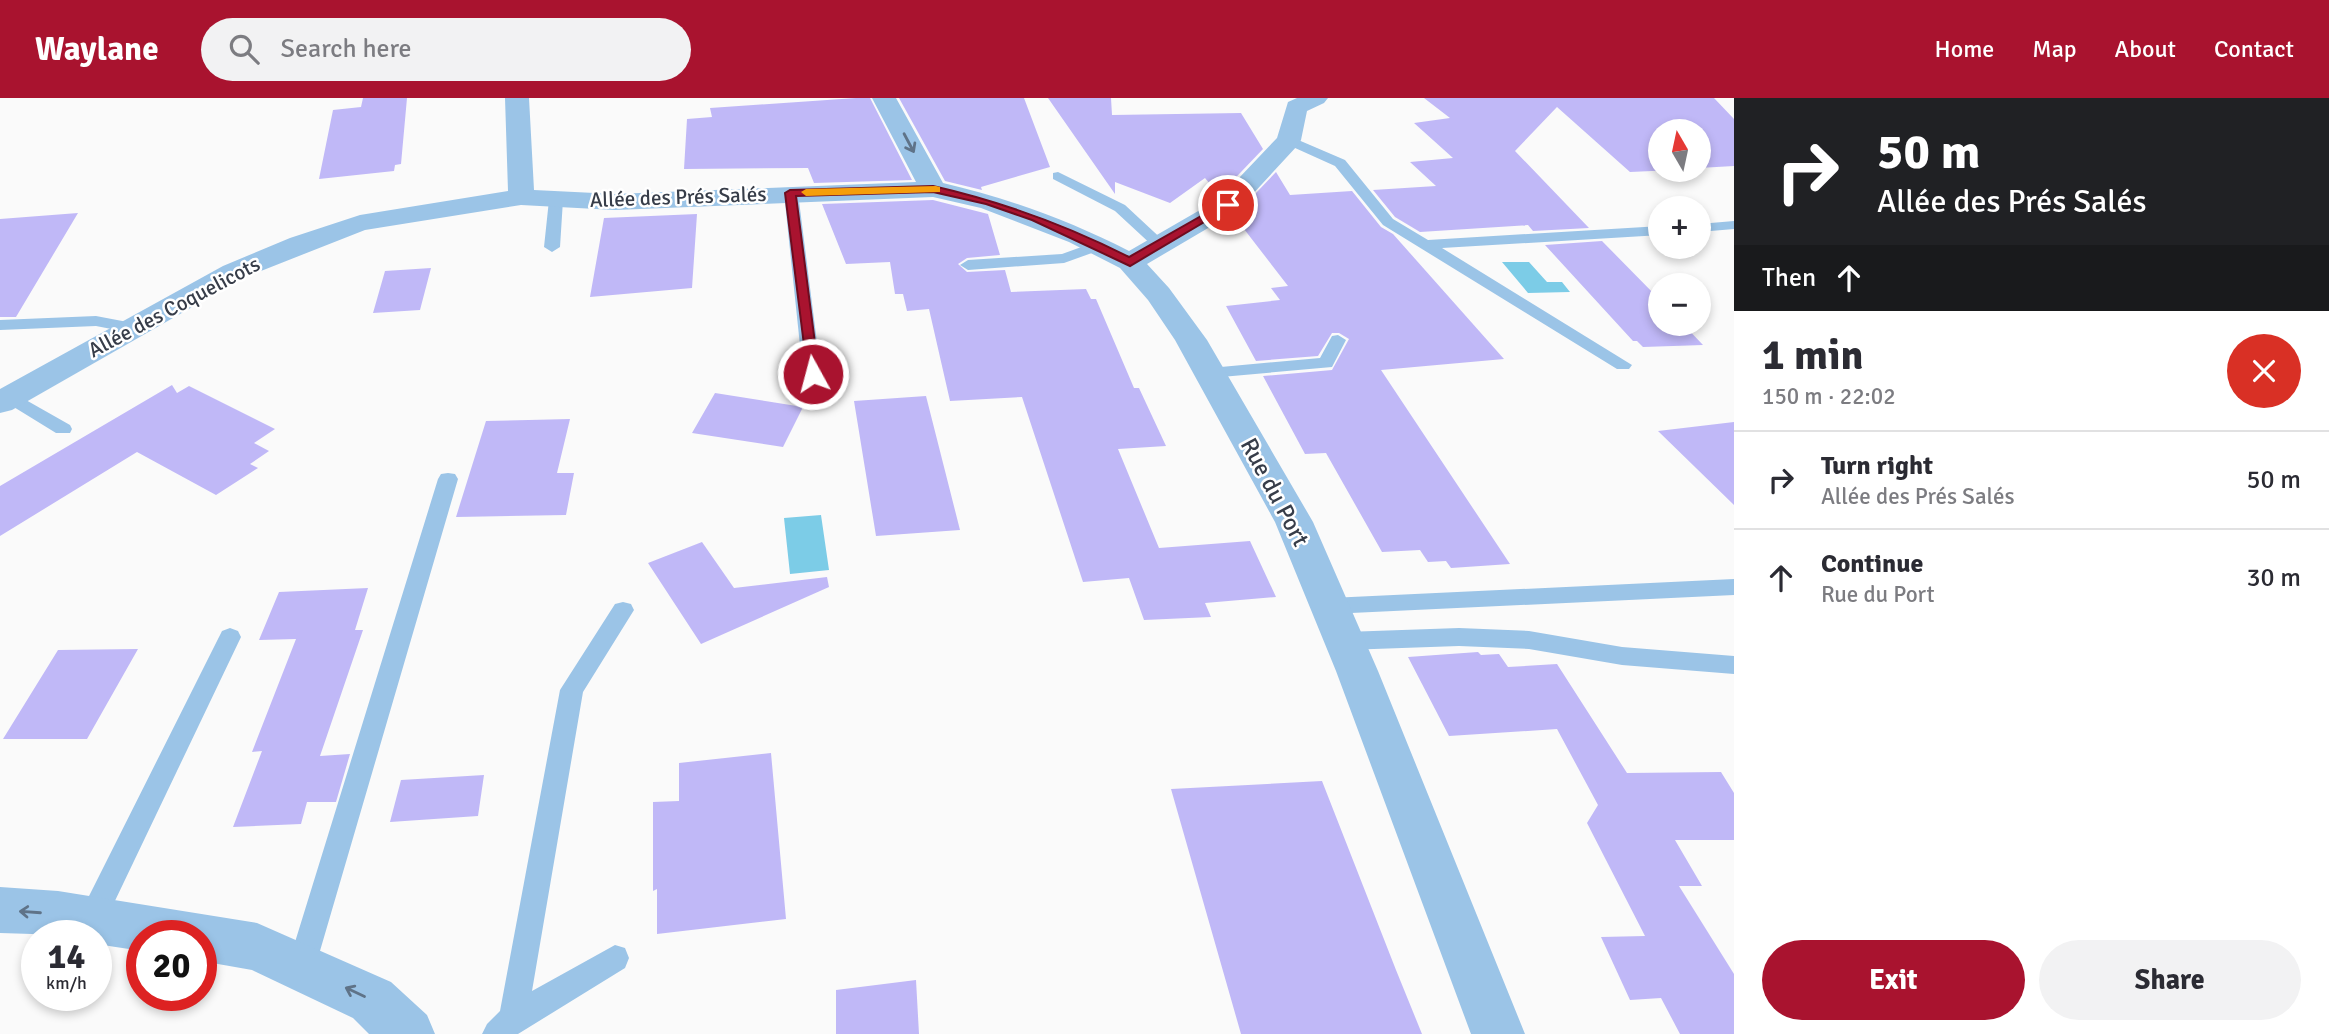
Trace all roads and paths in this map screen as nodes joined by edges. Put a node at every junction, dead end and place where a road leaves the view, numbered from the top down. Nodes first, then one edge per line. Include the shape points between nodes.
1 (517, 98) edge
2 (884, 98) edge
3 (1316, 98) edge
4 (1289, 140) junction
5 (1058, 176) dead end
6 (933, 189) junction
7 (790, 193) junction
8 (521, 197) junction
9 (556, 200) junction
10 (1734, 225) edge
11 (1711, 227) edge
12 (1648, 231) edge
13 (1423, 245) junction
14 (552, 247) dead end
15 (1129, 251) junction
16 (968, 265) dead end
17 (0, 325) edge
18 (132, 328) junction
19 (1338, 341) dead end
20 (1623, 365) dead end
21 (1210, 373) junction
22 (813, 374) dead end
23 (7, 395) edge
24 (63, 429) dead end
25 (448, 479) dead end
26 (1734, 587) edge
27 (623, 610) dead end
28 (1337, 624) junction
29 (230, 637) dead end
30 (1734, 665) edge
31 (0, 910) edge
32 (92, 919) junction
33 (126, 925) edge
34 (217, 940) edge
35 (615, 958) dead end
36 (301, 968) junction
37 (505, 1026) edge
38 (408, 1034) edge
39 (1498, 1034) edge

1 - 8 street
2 -> 6 street
3 - 4 street via 1296,107
4 - 13 lane via 1340,163 1388,222
4 - 15 street via 1228,205
5 - 15 lane via 1120,208
6 - 7 street, Allée des Prés Salés
6 - 15 street, Rue du Port via 989,202
7 - 9 street, Allée des Prés Salés via 615,202
7 - 22 lane
8 - 9 street, Allée des Prés Salés
8 - 18 street, Allée des Coquelicots via 360,223 233,272
9 - 14 lane
10 - 11 lane
12 - 13 lane
13 - 20 lane
15 - 16 lane
15 - 21 street, Rue du Port
17 - 18 lane via 96,321
18 - 23 street, Allée des Coquelicots
19 - 21 lane via 1326,363
21 - 28 street, Rue du Port via 1294,522
23 - 24 lane
25 - 36 lane
26 - 28 lane
27 - 37 lane via 572,690
28 - 30 lane via 1529,640 1622,656
28 - 39 street, Rue du Port
29 - 32 lane
32 -> 31 street
32 - 33 street
34 - 36 street via 257,947
35 - 37 lane
38 -> 36 street via 372,1000

